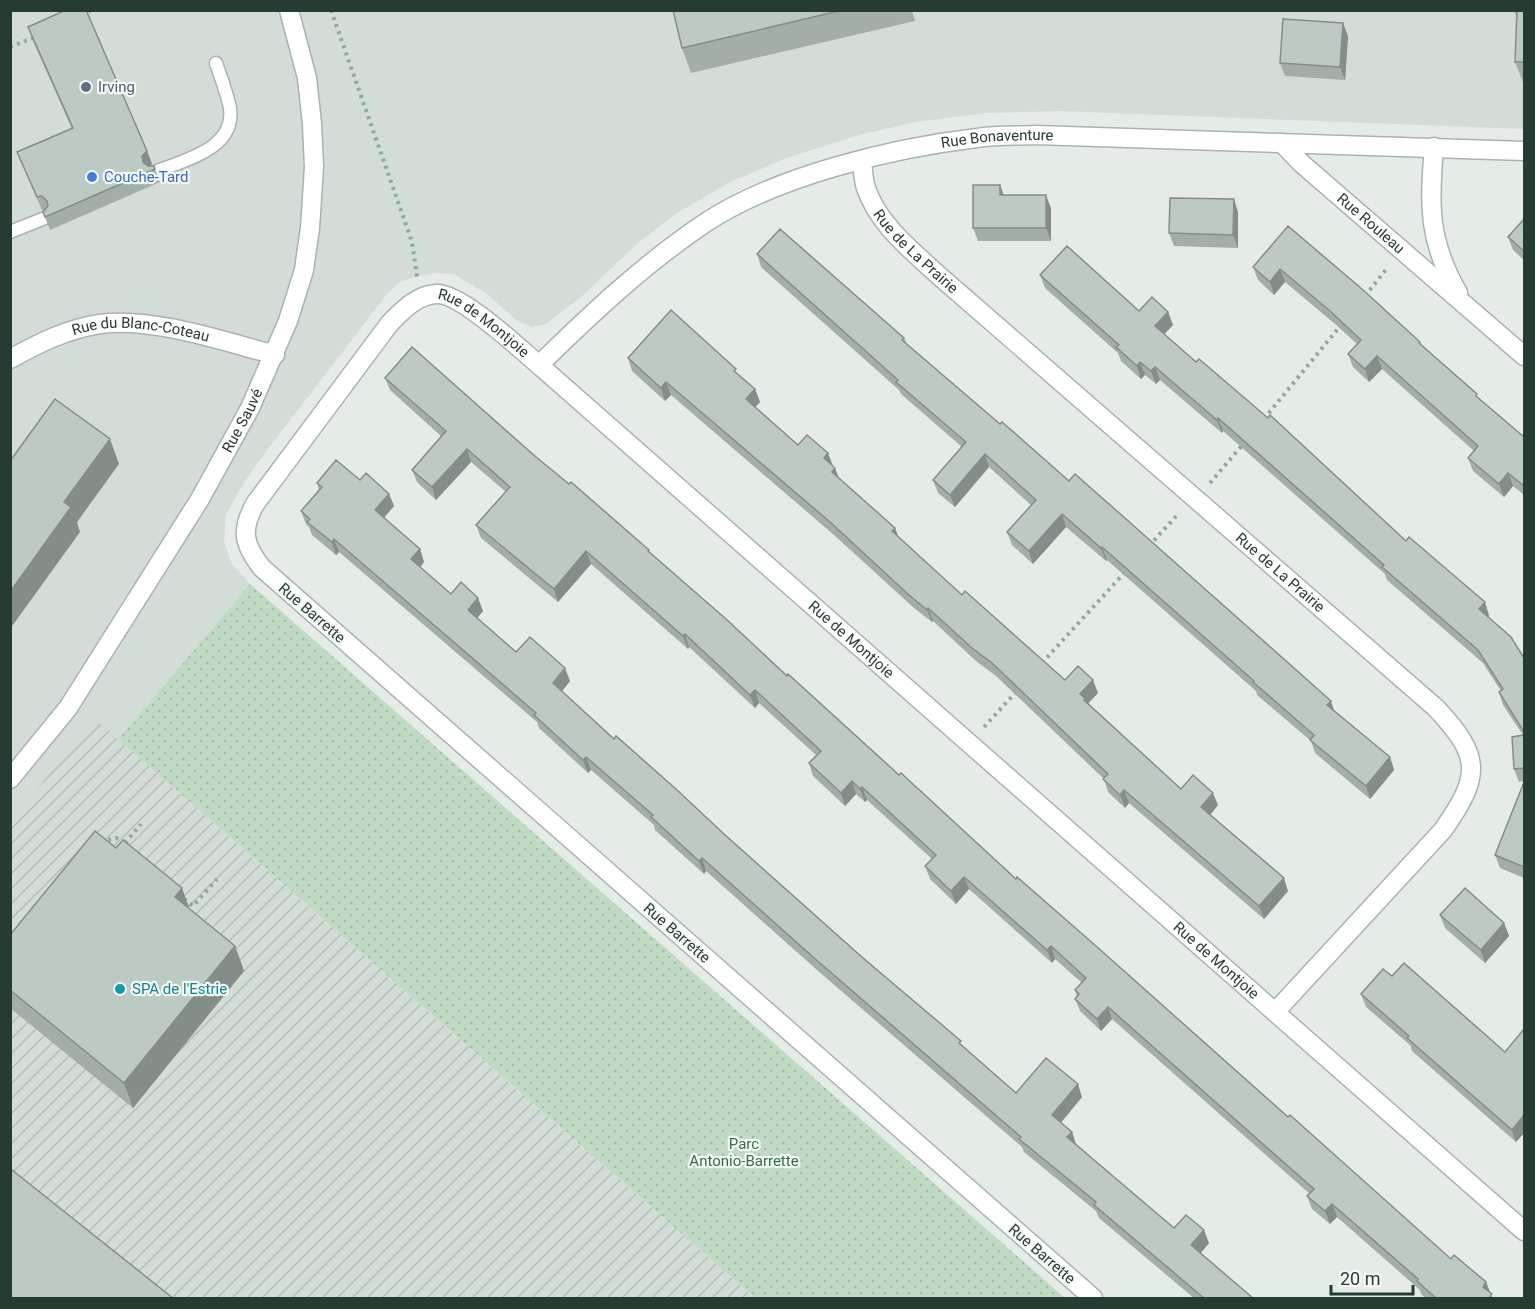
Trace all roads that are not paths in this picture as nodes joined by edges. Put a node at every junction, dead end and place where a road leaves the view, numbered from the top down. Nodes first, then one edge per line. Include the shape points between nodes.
1 (289, 10) edge
2 (216, 63) dead end
3 (1282, 143) junction
4 (1434, 147) junction
5 (1524, 151) edge
6 (862, 160) junction
7 (155, 172) edge
8 (45, 218) edge
9 (10, 232) edge
10 (1464, 302) junction
11 (275, 355) junction
12 (1524, 356) edge
13 (10, 359) edge
14 (539, 365) junction
15 (262, 568) joint
16 (10, 779) edge
17 (1275, 1012) junction
18 (1524, 1231) edge
19 (1093, 1299) edge

1 - 11 street, Rue Sauvé via 307,78 314,167 304,270
2 - 7 lane via 230,110 229,127 220,141 204,152
3 - 4 street, Rue Bonaventure
3 - 6 street, Rue Bonaventure via 1036,135 978,137
3 - 10 street, Rue Rouleau
4 - 5 street, Rue Bonaventure
4 - 10 street, Rue Rouleau via 1430,187 1433,231 1448,275
6 - 14 street, Rue Bonaventure via 755,196 707,222 620,289
6 - 17 street, Rue de La Prairie via 866,188 899,239 1436,708 1458,731 1470,755 1471,780 1460,806 1443,830
8 - 9 lane
10 - 12 street, Rue Rouleau
11 - 13 street, Rue du Blanc-Coteau via 205,336 126,323 68,331
11 - 16 street, Rue Sauvé via 200,499 68,708
14 - 15 street, Rue de Montjoie via 452,297 437,293 407,306 390,323 246,520 245,537
14 - 17 street, Rue de Montjoie
15 - 19 street, Rue Barrette
17 - 18 street, Rue de Montjoie

